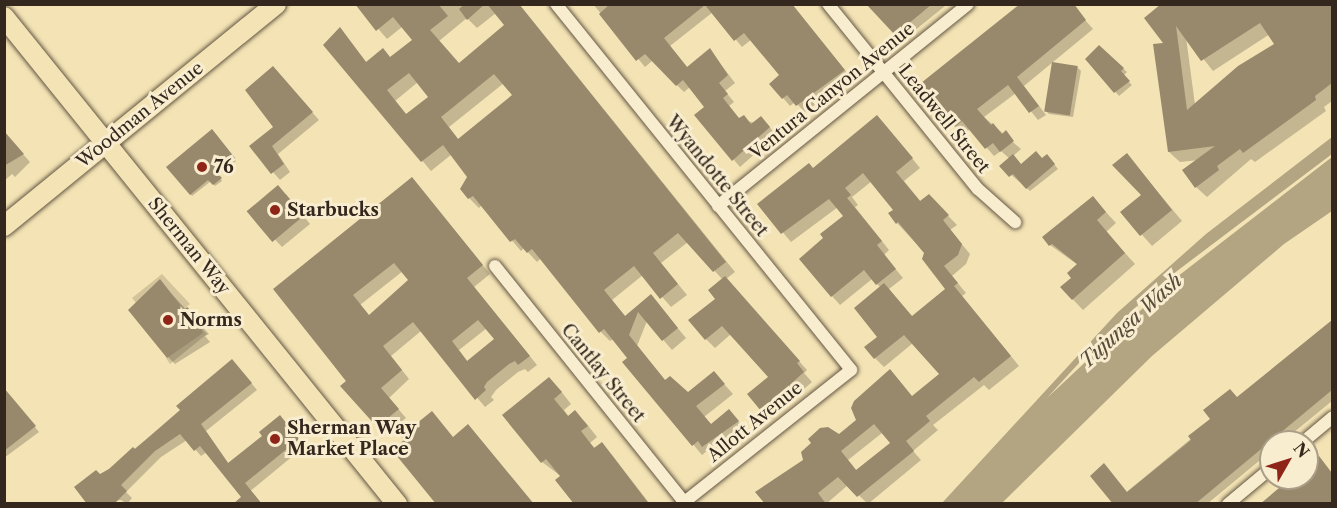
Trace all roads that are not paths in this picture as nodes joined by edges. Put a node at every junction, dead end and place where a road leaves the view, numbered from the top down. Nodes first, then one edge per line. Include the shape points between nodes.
1 (276, 4) edge
2 (556, 4) edge
3 (828, 4) edge
4 (968, 4) edge
5 (4, 17) edge
6 (883, 72) junction
7 (107, 144) junction
8 (718, 206) junction
9 (1015, 222) dead end
10 (4, 226) edge
11 (495, 266) dead end
12 (851, 370) joint
13 (1332, 418) edge
14 (1318, 430) edge
15 (1259, 478) edge
16 (683, 503) edge
17 (397, 504) edge
18 (1228, 504) edge

1 - 7 main road, Woodman Avenue
2 - 8 street, Wyandotte Street
3 - 6 street, Leadwell Street
4 - 6 street, Ventura Canyon Avenue
5 - 7 main road, Sherman Way
6 - 8 street, Ventura Canyon Avenue
6 - 9 street, Leadwell Street via 978,189
7 - 10 main road, Woodman Avenue
7 - 17 main road, Sherman Way
8 - 12 street, Wyandotte Street
11 - 16 street, Cantlay Street
12 - 16 street, Allott Avenue
13 - 14 street
15 - 18 street

